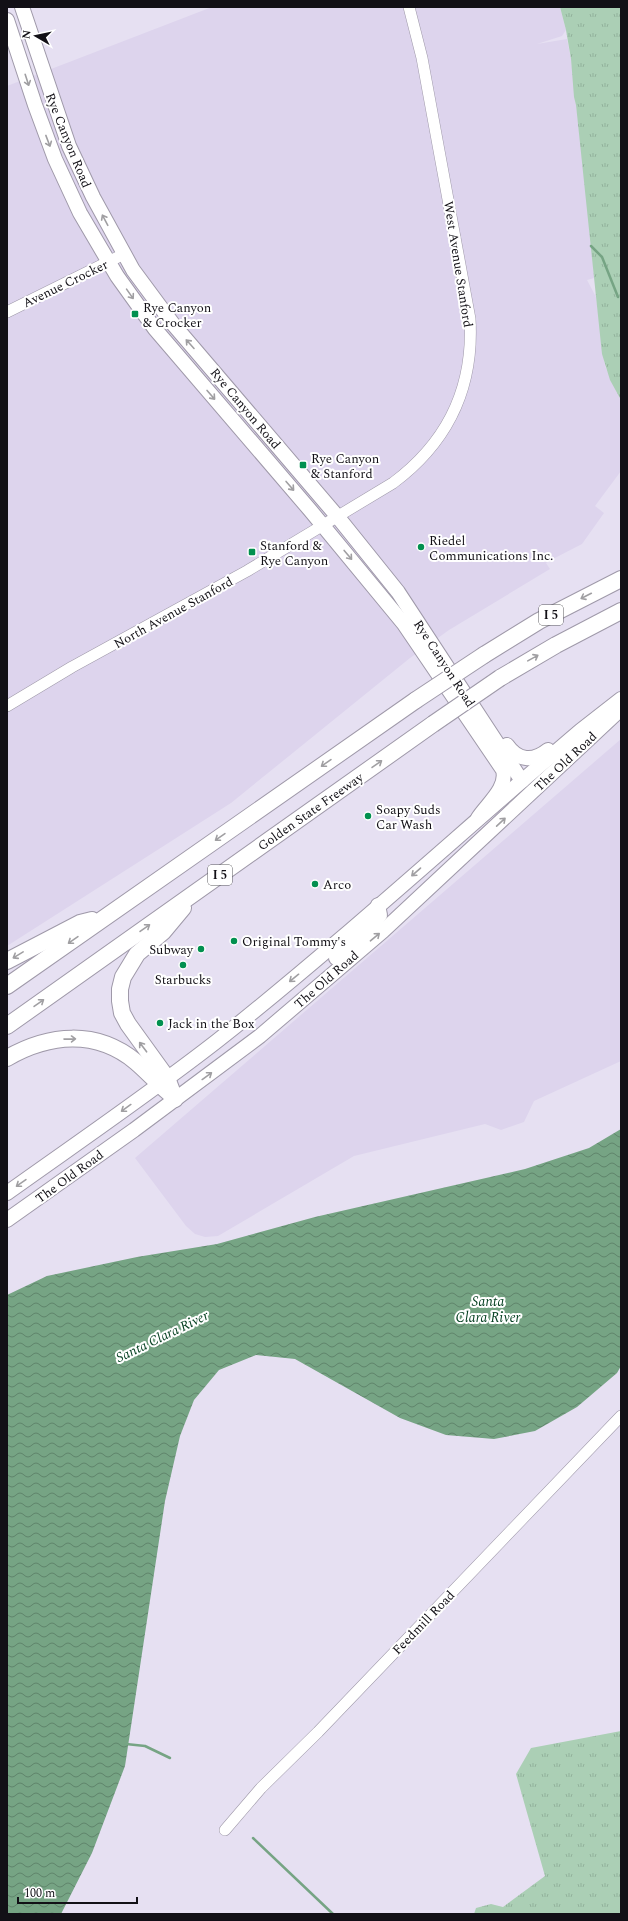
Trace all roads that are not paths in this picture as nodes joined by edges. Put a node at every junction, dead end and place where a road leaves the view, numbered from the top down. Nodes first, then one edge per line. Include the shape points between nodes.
1 (22, 7) edge
2 (410, 7) edge
3 (7, 20) edge
4 (124, 254) junction
5 (108, 262) junction
6 (7, 312) edge
7 (337, 516) junction
8 (323, 525) junction
9 (621, 579) edge
10 (621, 611) edge
11 (400, 618) junction
12 (436, 650) junction
13 (621, 694) edge
14 (621, 699) edge
15 (7, 706) edge
16 (621, 709) edge
17 (522, 781) junction
18 (533, 790) junction
19 (478, 818) junction
20 (198, 890) junction
21 (378, 905) junction
22 (105, 917) junction
23 (325, 953) junction
24 (7, 961) edge
25 (334, 972) junction
26 (7, 986) edge
27 (284, 1015) junction
28 (7, 1026) edge
29 (7, 1058) edge
30 (162, 1081) junction
31 (175, 1099) junction
32 (7, 1193) edge
33 (7, 1220) edge
34 (621, 1416) edge
35 (225, 1830) dead end

4 -> 1 main road, Rye Canyon Road via 69,146
2 - 7 street, West Avenue Stanford via 468,299 470,357 462,391 452,416 423,456 393,482
3 -> 5 main road, Rye Canyon Road via 34,105 55,159 80,213
4 - 5 street, Avenue Crocker
7 -> 4 main road, Rye Canyon Road via 173,324 145,288
5 - 6 street, Avenue Crocker
5 -> 8 main road, Rye Canyon Road via 155,329
7 - 8 street, North Avenue Stanford
7 - 12 main road, Rye Canyon Road via 398,592
8 -> 11 main road, Rye Canyon Road
8 - 15 street, North Avenue Stanford via 218,588 78,664
9 -> 22 highway, I 5, bridge via 539,621 484,655
20 -> 10 highway, Golden State Freeway / I 5, bridge via 500,678
11 - 17 main road, Rye Canyon Road via 409,621 514,774
11 - 19 main road, Rye Canyon Road via 503,770 505,781 501,789
12 - 13 main road via 511,751 525,758 537,758 546,752
12 - 17 main road, Rye Canyon Road
14 - 17 main road, The Old Road
16 - 18 main road, The Old Road
17 - 18 main road, Rye Canyon Road
17 - 19 main road, The Old Road
25 -> 18 main road, The Old Road via 383,931
19 -> 21 main road, The Old Road
28 -> 20 highway, Golden State Freeway / I 5
30 -> 20 highway via 128,1024 121,1007 120,989 123,976 137,954 163,932
21 - 23 main road, The Old Road
21 - 25 main road via 380,915 335,959 332,964
22 -> 24 highway via 80,922
22 -> 26 highway, I 5
23 - 27 main road via 325,967 294,994 285,1005
23 -> 30 main road, The Old Road via 222,1037
25 - 27 main road, The Old Road
31 -> 27 main road, The Old Road
29 -> 30 highway via 46,1041 76,1038 92,1040 122,1052
30 - 31 highway
30 -> 32 main road, The Old Road
31 - 33 main road, The Old Road
34 - 35 street, Feedmill Road via 266,1784

